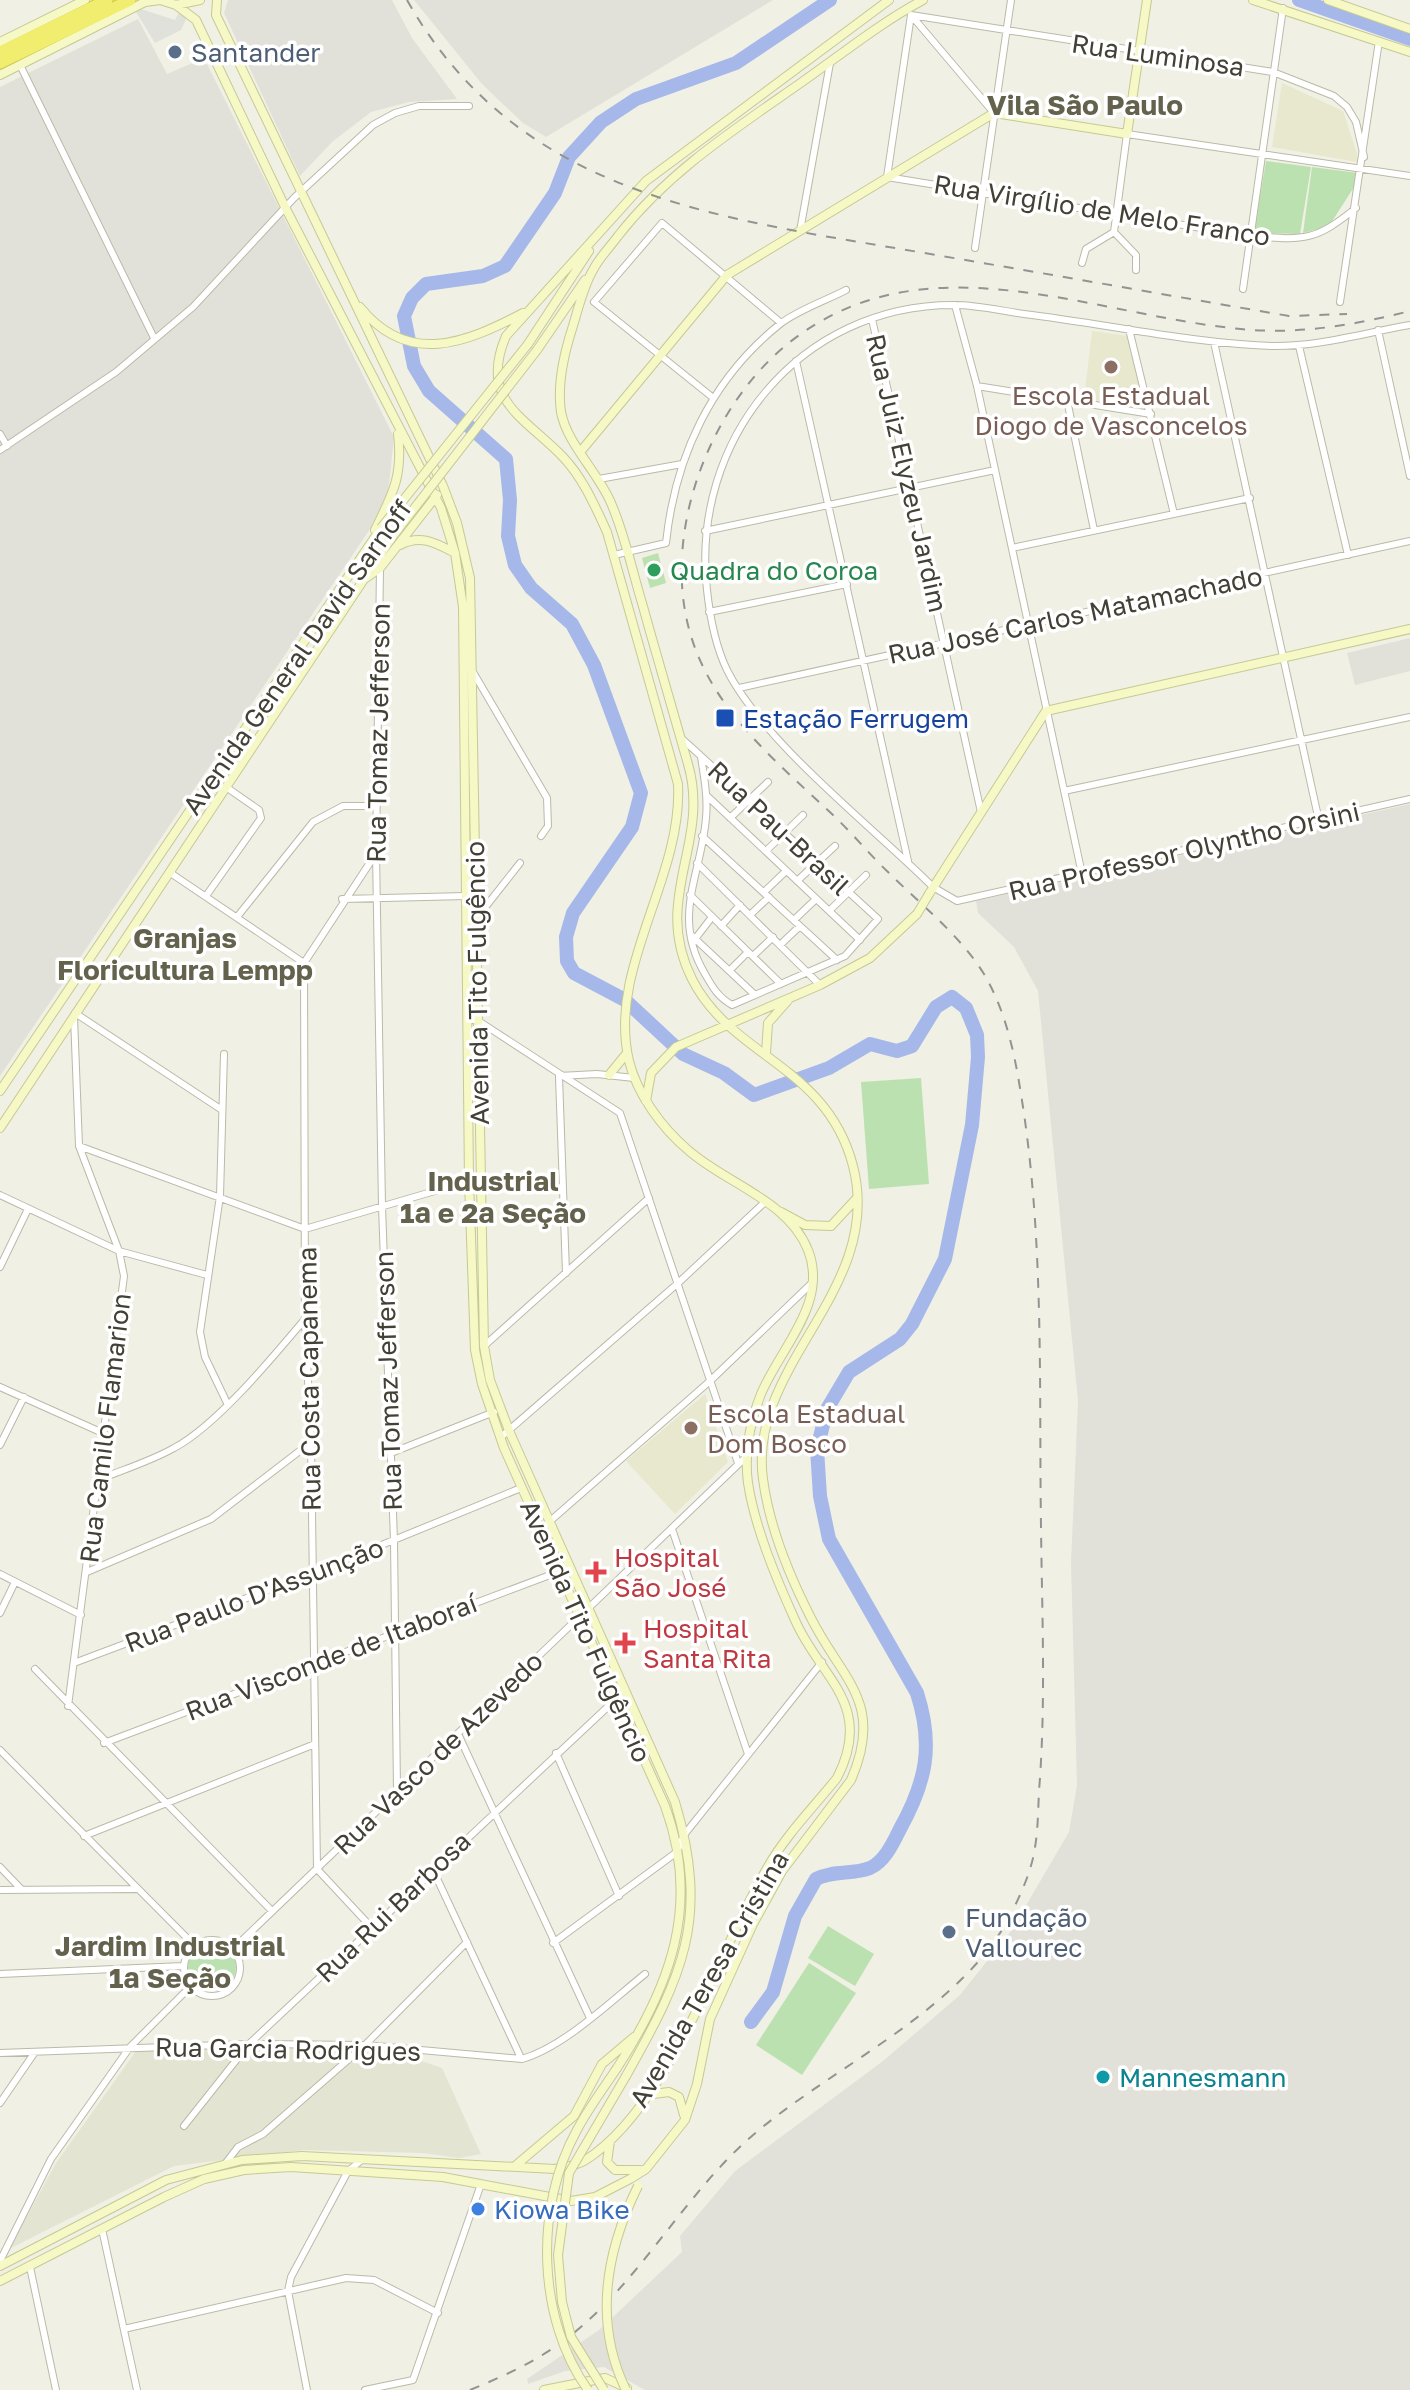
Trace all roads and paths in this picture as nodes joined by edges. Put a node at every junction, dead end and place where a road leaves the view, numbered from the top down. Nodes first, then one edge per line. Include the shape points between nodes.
1 (85, 0) edge
2 (107, 0) edge
3 (130, 0) edge
4 (160, 0) edge
5 (200, 0) edge
6 (217, 0) edge
7 (889, 0) edge
8 (923, 0) edge
9 (1011, 0) edge
10 (1147, 0) edge
11 (1253, 0) edge
12 (1328, 0) edge
13 (176, 5) junction
14 (908, 8) edge
15 (1283, 8) junction
16 (874, 9) junction
17 (1410, 29) edge
18 (1006, 32) junction
19 (1379, 40) junction
20 (0, 42) edge
21 (0, 52) edge
22 (1410, 52) edge
23 (1139, 54) junction
24 (0, 63) edge
25 (830, 63) junction
26 (20, 65) junction
27 (1273, 72) junction
28 (0, 75) edge
29 (469, 106) dead end
30 (994, 113) junction
31 (1127, 134) junction
32 (1264, 156) junction
33 (1364, 157) junction
34 (1362, 171) junction
35 (1410, 176) edge
36 (887, 177) junction
37 (981, 191) junction
38 (300, 192) junction
39 (285, 207) junction
40 (1356, 208) junction
41 (1117, 212) junction
42 (603, 230) junction
43 (800, 231) junction
44 (1114, 232) junction
45 (1251, 236) junction
46 (975, 248) dead end
47 (1082, 263) dead end
48 (593, 270) junction
49 (1136, 270) dead end
50 (727, 275) junction
51 (1243, 289) dead end
52 (846, 290) dead end
53 (349, 293) junction
54 (1340, 302) dead end
55 (955, 305) junction
56 (527, 310) junction
57 (872, 319) junction
58 (781, 323) junction
59 (1410, 325) edge
60 (1129, 329) junction
61 (1378, 330) junction
62 (154, 338) junction
63 (1214, 342) junction
64 (1299, 346) junction
65 (659, 356) junction
66 (796, 361) junction
67 (977, 386) junction
68 (712, 397) junction
69 (1067, 400) junction
70 (1151, 415) junction
71 (398, 429) junction
72 (0, 434) edge
73 (3, 448) edge
74 (581, 451) junction
75 (682, 464) junction
76 (995, 470) junction
77 (1410, 476) edge
78 (599, 479) junction
79 (443, 486) junction
80 (912, 487) junction
81 (435, 497) junction
82 (1250, 498) junction
83 (831, 505) junction
84 (1174, 514) junction
85 (1094, 530) junction
86 (705, 531) junction
87 (1410, 541) edge
88 (397, 547) junction
89 (1012, 548) junction
90 (364, 551) junction
91 (627, 551) junction
92 (455, 553) junction
93 (614, 555) junction
94 (1348, 555) junction
95 (380, 568) junction
96 (1266, 573) junction
97 (371, 575) junction
98 (362, 581) junction
99 (847, 584) junction
100 (380, 588) junction
101 (709, 612) junction
102 (1028, 625) junction
103 (1410, 629) edge
104 (945, 643) junction
105 (1284, 656) junction
106 (864, 661) junction
107 (473, 672) junction
108 (739, 688) junction
109 (1046, 711) junction
110 (1410, 717) edge
111 (680, 737) junction
112 (1302, 740) junction
113 (701, 757) junction
114 (768, 782) dead end
115 (226, 787) junction
116 (1064, 791) junction
117 (706, 795) junction
118 (1410, 799) edge
119 (749, 801) junction
120 (376, 806) junction
121 (982, 814) junction
122 (803, 815) dead end
123 (730, 818) junction
124 (1319, 821) junction
125 (783, 832) junction
126 (541, 836) dead end
127 (702, 836) junction
128 (835, 846) dead end
129 (766, 851) junction
130 (376, 853) junction
131 (816, 862) junction
132 (520, 863) dead end
133 (697, 863) junction
134 (909, 863) junction
135 (786, 871) junction
136 (169, 872) junction
137 (1082, 874) junction
138 (866, 875) dead end
139 (797, 881) junction
140 (931, 891) junction
141 (848, 892) junction
142 (690, 895) junction
143 (766, 895) junction
144 (206, 896) junction
145 (466, 896) junction
146 (377, 897) junction
147 (342, 899) junction
148 (816, 899) junction
149 (740, 905) junction
150 (829, 911) junction
151 (750, 915) junction
152 (237, 917) junction
153 (712, 917) junction
154 (476, 919) junction
155 (794, 920) junction
156 (721, 926) junction
157 (800, 926) junction
158 (688, 932) junction
159 (773, 937) junction
160 (695, 939) junction
161 (860, 940) junction
162 (780, 945) junction
163 (750, 954) junction
164 (837, 960) junction
165 (304, 963) junction
166 (729, 971) junction
167 (809, 972) junction
168 (781, 984) junction
169 (820, 985) junction
170 (755, 995) junction
171 (794, 995) junction
172 (74, 1013) junction
173 (472, 1020) junction
174 (727, 1022) junction
175 (627, 1053) junction
176 (766, 1053) junction
177 (224, 1054) dead end
178 (19, 1064) junction
179 (38, 1070) junction
180 (653, 1071) junction
181 (609, 1075) junction
182 (559, 1076) junction
183 (634, 1078) junction
184 (32, 1079) junction
185 (0, 1091) edge
186 (646, 1101) junction
187 (222, 1110) junction
188 (0, 1128) edge
189 (79, 1146) junction
190 (469, 1181) junction
191 (0, 1195) edge
192 (220, 1196) junction
193 (858, 1196) junction
194 (649, 1198) junction
195 (767, 1204) junction
196 (382, 1206) junction
197 (28, 1209) junction
198 (305, 1229) junction
199 (119, 1251) junction
200 (0, 1267) edge
201 (566, 1273) junction
202 (207, 1275) junction
203 (813, 1282) junction
204 (677, 1284) junction
205 (305, 1319) junction
206 (484, 1346) junction
207 (710, 1381) junction
208 (0, 1387) edge
209 (24, 1397) junction
210 (227, 1403) junction
211 (501, 1409) junction
212 (492, 1412) junction
213 (510, 1433) junction
214 (105, 1434) junction
215 (501, 1437) junction
216 (311, 1442) junction
217 (0, 1445) edge
218 (391, 1453) junction
219 (742, 1460) junction
220 (100, 1479) junction
221 (521, 1488) junction
222 (549, 1522) junction
223 (672, 1529) junction
224 (540, 1530) junction
225 (394, 1541) junction
226 (87, 1572) junction
227 (558, 1572) junction
228 (313, 1573) junction
229 (0, 1574) edge
230 (15, 1582) junction
231 (589, 1608) junction
232 (0, 1613) edge
233 (81, 1615) junction
234 (579, 1619) junction
235 (392, 1632) junction
236 (822, 1662) junction
237 (74, 1663) junction
238 (312, 1663) junction
239 (35, 1669) dead end
240 (615, 1700) junction
241 (68, 1706) junction
242 (458, 1734) junction
243 (104, 1743) junction
244 (315, 1744) junction
245 (0, 1750) edge
246 (556, 1753) junction
247 (748, 1754) junction
248 (397, 1790) junction
249 (165, 1806) junction
250 (492, 1811) junction
251 (684, 1835) junction
252 (84, 1836) junction
253 (677, 1852) junction
254 (0, 1867) edge
255 (317, 1869) junction
256 (433, 1870) junction
257 (137, 1889) junction
258 (0, 1890) edge
259 (22, 1890) junction
260 (619, 1896) junction
261 (272, 1911) junction
262 (372, 1928) junction
263 (467, 1942) junction
264 (553, 1943) junction
265 (194, 1945) junction
266 (233, 1949) junction
267 (183, 1966) junction
268 (0, 1974) edge
269 (645, 1974) dead end
270 (190, 1987) junction
271 (590, 2018) junction
272 (641, 2031) junction
273 (249, 2044) junction
274 (365, 2045) junction
275 (130, 2047) junction
276 (35, 2052) junction
277 (0, 2053) edge
278 (522, 2059) junction
279 (646, 2095) junction
280 (0, 2103) edge
281 (685, 2120) junction
282 (184, 2126) dead end
283 (610, 2140) junction
284 (363, 2159) junction
285 (225, 2164) junction
286 (514, 2167) junction
287 (646, 2169) junction
288 (348, 2171) junction
289 (481, 2184) junction
290 (102, 2229) junction
291 (0, 2263) edge
292 (30, 2267) junction
293 (0, 2281) edge
294 (288, 2291) junction
295 (438, 2313) junction
296 (124, 2329) junction
297 (563, 2388) edge
298 (56, 2390) edge
299 (137, 2390) edge
300 (307, 2390) edge
301 (365, 2390) edge
302 (544, 2390) edge
303 (588, 2390) edge
304 (604, 2390) edge
305 (628, 2390) edge

1 - 20 main road
2 - 21 highway
3 - 24 highway
4 - 13 main road
4 - 26 main road via 145,2
5 - 13 main road
6 - 38 main road via 216,15
7 - 16 main road, Avenida Teresa Cristina
8 - 14 main road, Avenida Teresa Cristina
9 - 18 street
10 - 23 main road
11 - 15 main road
12 - 17 main road
13 - 39 main road via 196,20
14 - 16 main road
14 - 18 street, Rua Luminosa
14 - 25 main road, Avenida Teresa Cristina
14 - 30 street
14 - 36 street
15 - 19 main road
15 - 27 street
16 - 42 main road, Avenida Teresa Cristina via 646,181
18 - 23 street, Rua Luminosa
18 - 30 street
19 - 22 main road
19 - 33 street
23 - 27 street, Rua Luminosa
23 - 31 main road
25 - 43 street
25 - 48 main road, Avenida Teresa Cristina via 672,175
26 - 28 main road
26 - 62 street
27 - 32 street
27 - 33 street, Rua Luminosa via 1334,96 1347,107
29 - 38 street via 419,106 395,113 346,146
30 - 31 main road
30 - 36 main road
30 - 37 street
31 - 32 street
31 - 41 street
32 - 34 street
32 - 45 street
33 - 34 street
34 - 35 street
34 - 40 street
36 - 37 street, Rua Virgílio de Melo Franco
36 - 43 main road
37 - 41 street, Rua Virgílio de Melo Franco
37 - 46 street
38 - 39 street
38 - 53 main road
39 - 62 street via 193,307
39 - 71 main road
40 - 45 street, Rua Virgílio de Melo Franco via 1332,229 1310,237
40 - 54 street
41 - 44 street
41 - 45 street, Rua Virgílio de Melo Franco
42 - 56 main road, Avenida Teresa Cristina
42 - 90 main road, Avenida General David Sarnoff, bridge via 528,344
43 - 50 main road
44 - 47 street via 1086,249
44 - 49 street via 1136,255
45 - 51 street
48 - 74 main road, Avenida Teresa Cristina via 568,340 560,383 562,419
48 - 98 main road, Avenida General David Sarnoff, bridge
50 - 58 street
50 - 65 main road
50 - 65 street via 662,223 594,302
52 - 58 street
53 - 56 main road via 383,331 437,345 487,331
53 - 79 main road, Avenida Tito Fulgêncio
55 - 57 street
55 - 60 street
55 - 67 street
56 - 93 main road, Avenida Teresa Cristina via 499,352 503,398 581,481
57 - 66 street
57 - 80 street, Rua Juiz Elyzeu Jardim
58 - 68 street
59 - 61 street
60 - 63 street
60 - 70 street
61 - 64 street
61 - 77 street
62 - 73 street via 116,372
63 - 64 street
63 - 82 street
64 - 94 street
65 - 68 street
65 - 74 main road
66 - 83 street
66 - 86 street via 757,400 738,429 712,492
67 - 69 street
67 - 76 street
68 - 75 street
69 - 70 street
69 - 85 street
70 - 84 street
71 - 81 main road, Avenida Tito Fulgêncio
71 - 90 main road via 402,462 397,485
72 - 73 street
74 - 78 main road, Avenida Teresa Cristina
75 - 78 street
75 - 91 street via 666,543
76 - 80 street
76 - 89 street
78 - 91 main road, Avenida Teresa Cristina
79 - 81 main road
79 - 107 main road, Avenida Tito Fulgêncio via 470,578
80 - 83 street
80 - 104 street, Rua Juiz Elyzeu Jardim
81 - 88 main road
81 - 92 main road, Avenida Tito Fulgêncio
82 - 84 street
82 - 96 street
83 - 86 street
83 - 99 street
84 - 85 street
85 - 89 street
86 - 101 street
87 - 94 street, Rua José Carlos Matamachado
88 - 92 main road via 416,539
88 - 95 main road
89 - 102 street
90 - 178 main road, Avenida General David Sarnoff
91 - 93 street
91 - 111 main road, Avenida Teresa Cristina
92 - 145 main road, Avenida Tito Fulgêncio via 463,607
93 - 175 main road, Avenida Teresa Cristina via 678,784 680,818 628,994
94 - 96 street, Rua José Carlos Matamachado
95 - 97 main road
95 - 100 street, Rua Tomaz Jefferson
96 - 102 street, Rua José Carlos Matamachado
96 - 105 street
97 - 98 main road
97 - 100 street, Rua Tomaz Jefferson
98 - 115 main road, Avenida General David Sarnoff
99 - 101 street
99 - 106 street
100 - 120 street, Rua Tomaz Jefferson
101 - 108 street via 716,642
102 - 104 street, Rua José Carlos Matamachado
102 - 109 street
103 - 105 main road
104 - 106 street, Rua José Carlos Matamachado
104 - 121 street, Rua Juiz Elyzeu Jardim
105 - 109 main road
105 - 112 street
106 - 108 street, Rua José Carlos Matamachado
106 - 134 street
107 - 126 street via 547,798 549,818
107 - 154 main road, Avenida Tito Fulgêncio
108 - 134 street via 795,755
109 - 116 street
109 - 121 main road
110 - 112 street
111 - 113 street, Rua Pau-Brasil
111 - 174 main road, Avenida Teresa Cristina via 691,771 694,815 676,892 679,942 702,998
112 - 116 street
112 - 124 street
113 - 117 street
113 - 119 street, Rua Pau-Brasil
114 - 119 street
115 - 136 main road, Avenida General David Sarnoff
115 - 144 street via 259,810 261,818
116 - 137 street
117 - 123 street
117 - 127 street
118 - 124 street, Rua Professor Olyntho Orsini
119 - 123 street
119 - 125 street, Rua Pau-Brasil
120 - 130 street, Rua Tomaz Jefferson
120 - 152 street via 343,806 313,822
121 - 140 main road
122 - 125 street
123 - 129 street
124 - 137 street, Rua Professor Olyntho Orsini
125 - 129 street
125 - 131 street, Rua Pau-Brasil
127 - 133 street
127 - 143 street
128 - 131 street
129 - 135 street
130 - 146 street, Rua Tomaz Jefferson
130 - 147 street
131 - 139 street
131 - 141 street, Rua Pau-Brasil
132 - 154 street
133 - 142 street
133 - 149 street
134 - 140 street
135 - 139 street
135 - 143 street
136 - 144 street
136 - 172 main road, Avenida General David Sarnoff
137 - 140 street, Rua Professor Olyntho Orsini via 957,901
138 - 141 street
139 - 148 street
140 - 169 main road, bridge via 917,914 870,958
141 - 150 street
141 - 161 street, Rua Pau-Brasil via 878,919
142 - 153 street
142 - 158 street
143 - 151 street
143 - 155 street
144 - 152 street
145 - 146 street
145 - 173 main road, Avenida Tito Fulgêncio
146 - 147 street
146 - 196 street, Rua Tomaz Jefferson
147 - 165 street
148 - 150 street
148 - 155 street
149 - 151 street
149 - 156 street
150 - 161 street
151 - 159 street
152 - 165 street
153 - 156 street
153 - 160 street
154 - 173 main road, Avenida Tito Fulgêncio
155 - 157 street
156 - 163 street
157 - 162 street
157 - 164 street
158 - 160 street
158 - 170 street via 719,998 732,1005
159 - 162 street
159 - 163 street
160 - 166 street
161 - 164 street
162 - 167 street
163 - 166 street
163 - 168 street
164 - 167 street
165 - 198 street, Rua Costa Capanema
166 - 170 street
167 - 168 street
167 - 169 street
168 - 170 street
169 - 171 main road
171 - 174 main road
171 - 176 main road via 768,1023
172 - 179 main road, Avenida General David Sarnoff
172 - 187 street
172 - 189 street, Rua Camilo Flamarion
173 - 182 street
173 - 190 main road, Avenida Tito Fulgêncio
173 - 206 main road, Avenida Tito Fulgêncio
174 - 176 main road, Avenida Teresa Cristina
174 - 180 main road via 676,1047
175 - 181 main road
175 - 183 main road, Avenida Teresa Cristina
176 - 193 main road, Avenida Teresa Cristina via 819,1098 837,1123
177 - 187 street
178 - 179 main road
178 - 184 main road
178 - 185 main road, Avenida General David Sarnoff
179 - 184 main road, Avenida General David Sarnoff
180 - 183 main road
180 - 186 main road
181 - 182 street
181 - 183 street
182 - 194 street via 620,1113
182 - 201 street
183 - 186 main road, Avenida Teresa Cristina
184 - 188 main road, Avenida General David Sarnoff
186 - 195 main road, Avenida Teresa Cristina via 688,1150
187 - 192 street
189 - 192 street
189 - 199 street, Rua Camilo Flamarion
190 - 196 street
190 - 212 main road, Avenida Tito Fulgêncio via 475,1350
191 - 197 street
192 - 198 street
192 - 202 street
193 - 195 main road via 831,1226 816,1228
193 - 281 main road, Avenida Teresa Cristina via 851,1254 784,1381 767,1419 761,1455 768,1506 799,1594 859,1697 861,1750 851,1780 782,1871 753,1924 710,2019
194 - 201 street
194 - 204 street
195 - 203 main road, Avenida Teresa Cristina via 807,1246
195 - 204 street
196 - 198 street
196 - 218 street, Rua Tomaz Jefferson
197 - 199 street
197 - 200 street
198 - 205 street, Rua Costa Capanema
199 - 202 street
199 - 214 street, Rua Camilo Flamarion via 124,1276
201 - 206 street
202 - 210 street via 202,1344
203 - 207 street
203 - 219 main road, Avenida Teresa Cristina via 805,1312 762,1393
204 - 207 street
204 - 213 street
205 - 210 street
205 - 216 street, Rua Costa Capanema
206 - 211 main road, Avenida Tito Fulgêncio
207 - 219 street
207 - 222 street
208 - 209 street
209 - 214 street
209 - 217 street
210 - 220 street via 176,1448
211 - 212 street
211 - 213 main road, Avenida Tito Fulgêncio
212 - 215 main road, Avenida Tito Fulgêncio
212 - 218 street
213 - 215 street
213 - 222 main road, Avenida Tito Fulgêncio
214 - 220 street, Rua Camilo Flamarion
215 - 221 main road, Avenida Tito Fulgêncio
216 - 226 street via 211,1519
216 - 228 street, Rua Costa Capanema
218 - 225 street, Rua Tomaz Jefferson
219 - 223 street, Rua Vasco de Azevedo
219 - 236 main road, Avenida Teresa Cristina via 753,1509 784,1592 802,1634
220 - 226 street, Rua Camilo Flamarion
221 - 224 main road, Avenida Tito Fulgêncio
221 - 225 street, Rua Paulo D'Assunção
222 - 224 street
222 - 231 main road, Avenida Tito Fulgêncio
223 - 231 street, Rua Vasco de Azevedo
223 - 247 street
224 - 227 main road, Avenida Tito Fulgêncio
225 - 228 street, Rua Paulo D'Assunção
225 - 235 street, Rua Tomaz Jefferson
226 - 233 street, Rua Camilo Flamarion
227 - 234 main road, Avenida Tito Fulgêncio
227 - 235 street, Rua Visconde de Itaboraí
228 - 237 street, Rua Paulo D'Assunção
228 - 238 street, Rua Costa Capanema
229 - 230 street
230 - 232 street
230 - 233 street
231 - 234 street, Rua Vasco de Azevedo
231 - 251 main road, Avenida Tito Fulgêncio via 675,1802
233 - 237 street, Rua Camilo Flamarion
234 - 240 main road, Avenida Tito Fulgêncio
234 - 242 street, Rua Vasco de Azevedo
235 - 238 street, Rua Visconde de Itaboraí
235 - 248 street, Rua Tomaz Jefferson
236 - 247 street
236 - 279 main road, Avenida Teresa Cristina via 845,1701 845,1762 768,1865 683,2035
237 - 241 street, Rua Camilo Flamarion
238 - 243 street, Rua Visconde de Itaboraí
238 - 244 street, Rua Costa Capanema
239 - 241 street
240 - 246 street, Rua Rui Barbosa
240 - 253 main road, Avenida Tito Fulgêncio via 665,1806
241 - 243 street
242 - 248 street, Rua Vasco de Azevedo
242 - 250 street
243 - 249 street
244 - 249 street
244 - 255 street, Rua Costa Capanema
245 - 252 street
246 - 250 street, Rua Rui Barbosa
246 - 260 street
247 - 251 street
248 - 255 street, Rua Vasco de Azevedo
249 - 252 street
249 - 261 street
250 - 256 street, Rua Rui Barbosa
250 - 264 street
251 - 253 street
251 - 304 main road, Avenida Tito Fulgêncio, bridge via 691,1905 676,1983 569,2173 558,2255 562,2302 571,2337
252 - 257 street
253 - 260 street
253 - 272 main road, Avenida Tito Fulgêncio via 677,1940 667,1978
254 - 259 street
255 - 261 street, Rua Vasco de Azevedo
255 - 262 street
256 - 262 street, Rua Rui Barbosa
256 - 263 street
257 - 259 street
257 - 265 street
258 - 259 street
260 - 264 street
261 - 266 street, Rua Vasco de Azevedo
262 - 273 street, Rua Rui Barbosa
263 - 274 street
263 - 278 street
264 - 271 street
265 - 266 street via 217,1939
265 - 267 street
266 - 270 street via 240,1975 229,1990 211,1996
267 - 268 street
267 - 270 street
269 - 271 street
270 - 275 street
271 - 278 street
272 - 286 main road via 602,2064 574,2116
272 - 303 main road, Avenida Tito Fulgêncio, bridge via 575,2132 550,2214 552,2304 563,2343
273 - 274 street, Rua Garcia Rodrigues
273 - 275 street, Rua Garcia Rodrigues
273 - 282 street, Rua Rui Barbosa
274 - 278 street, Rua Garcia Rodrigues
274 - 285 street via 263,2134 238,2147
275 - 276 street, Rua Garcia Rodrigues
275 - 291 street via 51,2159
276 - 277 street, Rua Garcia Rodrigues
276 - 280 street
279 - 281 main road via 669,2092 679,2097
279 - 283 main road, Avenida Teresa Cristina
281 - 287 main road, Avenida Teresa Cristina
283 - 286 main road, Avenida Teresa Cristina via 581,2163 555,2169
283 - 287 main road via 607,2162 615,2170
284 - 285 main road, Avenida Teresa Cristina via 302,2156
284 - 286 main road, Avenida Teresa Cristina
284 - 288 street
285 - 291 main road, Avenida Teresa Cristina via 166,2180
287 - 289 main road, Avenida Teresa Cristina via 595,2197 571,2201
287 - 305 main road, bridge via 614,2242 607,2285 609,2338
288 - 289 main road, Avenida Teresa Cristina
288 - 290 main road, Avenida Teresa Cristina via 266,2168 204,2179
288 - 294 street
289 - 295 street
290 - 292 main road, Avenida Teresa Cristina
290 - 296 street
292 - 293 main road, Avenida Teresa Cristina
292 - 298 street
294 - 295 street via 362,2278
294 - 296 street
294 - 300 street
295 - 301 street via 413,2380
296 - 299 street
297 - 302 main road
297 - 305 main road via 605,2378

